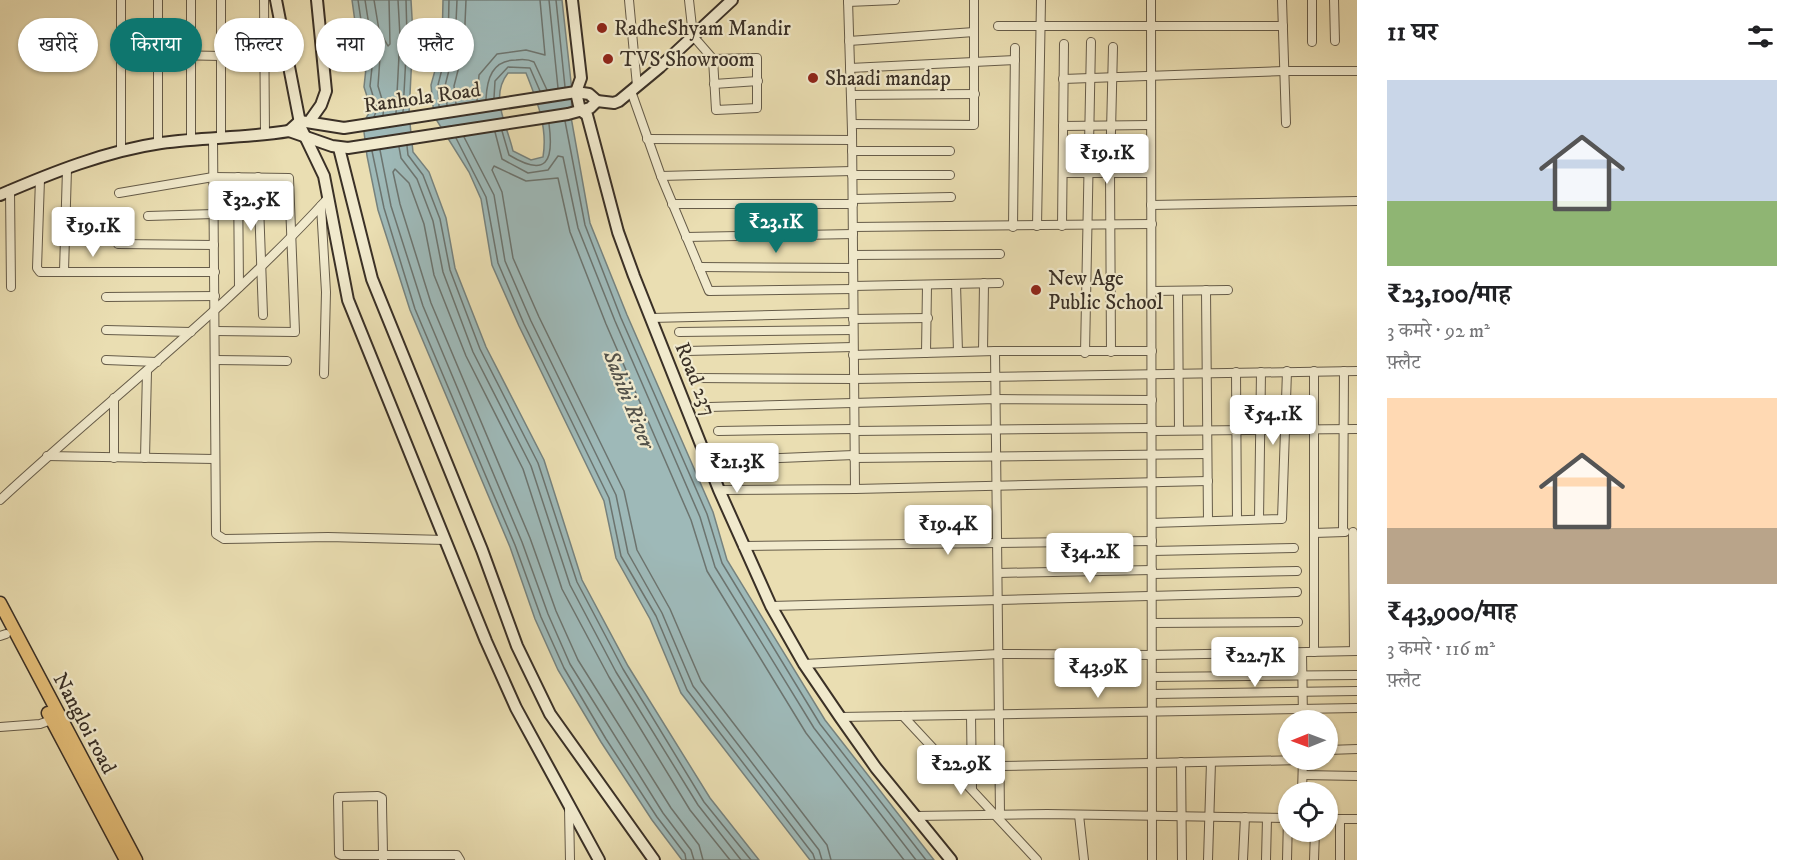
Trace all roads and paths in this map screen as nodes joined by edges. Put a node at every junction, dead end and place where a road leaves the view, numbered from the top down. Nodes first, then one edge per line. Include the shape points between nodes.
1 (121, 0) edge
2 (158, 0) edge
3 (191, 0) edge
4 (221, 0) edge
5 (264, 0) edge
6 (276, 0) edge
7 (317, 0) edge
8 (572, 0) edge
9 (629, 0) edge
10 (689, 0) edge
11 (732, 0) edge
12 (895, 0) edge
13 (974, 0) edge
14 (1041, 0) edge
15 (1151, 0) edge
16 (1282, 0) edge
17 (1312, 0) edge
18 (1334, 0) edge
19 (848, 1) edge
20 (121, 18) edge
21 (158, 18) edge
22 (191, 18) edge
23 (221, 18) edge
24 (1041, 25) junction
25 (1152, 25) junction
26 (998, 26) dead end
27 (1283, 26) junction
28 (974, 32) junction
29 (693, 36) junction
30 (849, 41) junction
31 (1335, 41) dead end
32 (1090, 42) dead end
33 (1312, 42) dead end
34 (1064, 44) dead end
35 (1113, 47) dead end
36 (1015, 48) dead end
37 (713, 59) junction
38 (1015, 60) junction
39 (975, 61) junction
40 (850, 69) junction
41 (1284, 71) junction
42 (121, 72) edge
43 (158, 72) edge
44 (191, 72) edge
45 (220, 72) edge
46 (1357, 72) edge
47 (1152, 75) junction
48 (1112, 77) junction
49 (1090, 78) junction
50 (1064, 79) junction
51 (758, 81) junction
52 (714, 84) junction
53 (634, 89) junction
54 (576, 92) junction
55 (975, 94) junction
56 (851, 95) junction
57 (597, 101) junction
58 (580, 110) junction
59 (312, 117) junction
60 (1286, 123) dead end
61 (852, 124) junction
62 (1110, 125) junction
63 (1151, 125) junction
64 (1063, 126) junction
65 (1089, 126) junction
66 (289, 131) junction
67 (265, 135) junction
68 (309, 136) junction
69 (217, 137) junction
70 (191, 139) junction
71 (647, 139) junction
72 (852, 141) junction
73 (158, 143) junction
74 (340, 147) junction
75 (121, 151) junction
76 (852, 151) junction
77 (950, 151) dead end
78 (67, 169) junction
79 (1151, 172) junction
80 (852, 173) junction
81 (1063, 173) junction
82 (1089, 173) junction
83 (1110, 173) junction
84 (950, 175) dead end
85 (661, 176) junction
86 (213, 177) junction
87 (238, 177) junction
88 (258, 177) junction
89 (40, 179) junction
90 (5, 192) edge
91 (119, 193) dead end
92 (951, 197) dead end
93 (853, 201) junction
94 (1357, 201) edge
95 (324, 202) junction
96 (672, 204) junction
97 (1152, 205) junction
98 (214, 214) junction
99 (148, 216) dead end
100 (1110, 224) junction
101 (1152, 224) junction
102 (1088, 225) junction
103 (1037, 226) junction
104 (1062, 226) junction
105 (1013, 227) junction
106 (853, 231) junction
107 (293, 236) junction
108 (686, 237) junction
109 (118, 244) dead end
110 (214, 245) junction
111 (1000, 254) dead end
112 (853, 255) junction
113 (261, 267) junction
114 (699, 267) junction
115 (853, 267) junction
116 (64, 271) junction
117 (215, 272) junction
118 (984, 283) junction
119 (999, 283) dead end
120 (956, 284) junction
121 (927, 285) junction
122 (11, 287) dead end
123 (239, 287) junction
124 (853, 288) junction
125 (1228, 290) dead end
126 (1152, 291) junction
127 (1178, 291) junction
128 (1206, 291) junction
129 (215, 296) junction
130 (106, 297) dead end
131 (215, 311) junction
132 (262, 315) dead end
133 (853, 316) junction
134 (651, 318) junction
135 (928, 318) junction
136 (106, 330) dead end
137 (853, 330) junction
138 (215, 331) junction
139 (679, 332) dead end
140 (191, 333) junction
141 (686, 351) dead end
142 (854, 351) junction
143 (983, 351) junction
144 (995, 351) junction
145 (1152, 351) junction
146 (958, 352) junction
147 (1111, 352) junction
148 (926, 353) junction
149 (1085, 353) junction
150 (106, 360) dead end
151 (214, 360) junction
152 (287, 361) dead end
153 (157, 362) junction
154 (147, 371) junction
155 (1287, 371) junction
156 (1314, 371) junction
157 (1344, 371) junction
158 (1357, 371) edge
159 (1236, 372) junction
160 (1261, 372) junction
161 (1206, 373) junction
162 (324, 374) dead end
163 (1152, 374) junction
164 (1178, 374) junction
165 (996, 376) junction
166 (697, 378) dead end
167 (854, 379) junction
168 (114, 398) junction
169 (996, 399) junction
170 (1152, 400) junction
171 (853, 403) junction
172 (709, 407) dead end
173 (997, 429) junction
174 (1260, 429) junction
175 (1285, 429) junction
176 (1314, 429) junction
177 (1343, 429) junction
178 (1357, 429) edge
179 (854, 430) junction
180 (1152, 430) junction
181 (1179, 430) junction
182 (1207, 430) junction
183 (1237, 430) junction
184 (718, 431) dead end
185 (1207, 454) junction
186 (1152, 455) junction
187 (47, 456) junction
188 (854, 457) junction
189 (998, 457) junction
190 (114, 458) junction
191 (145, 458) junction
192 (214, 459) junction
193 (729, 460) dead end
194 (1208, 481) junction
195 (1152, 483) junction
196 (998, 485) junction
197 (855, 489) junction
198 (719, 490) junction
199 (0, 500) edge
200 (1259, 519) junction
201 (1237, 520) junction
202 (1208, 521) junction
203 (1152, 523) junction
204 (1343, 532) junction
205 (1355, 532) edge
206 (1314, 533) junction
207 (445, 540) junction
208 (1152, 541) junction
209 (998, 543) junction
210 (743, 546) junction
211 (1294, 548) dead end
212 (1152, 551) junction
213 (1297, 571) dead end
214 (1152, 572) junction
215 (998, 573) junction
216 (1297, 592) dead end
217 (1152, 594) junction
218 (999, 600) junction
219 (0, 603) edge
220 (771, 606) junction
221 (0, 622) edge
222 (1298, 622) dead end
223 (1152, 624) junction
224 (3, 635) edge
225 (1356, 651) edge
226 (1314, 652) junction
227 (1302, 653) junction
228 (999, 654) junction
229 (1152, 655) junction
230 (804, 664) junction
231 (1303, 674) junction
232 (1357, 675) edge
233 (1152, 677) junction
234 (1302, 691) junction
235 (1357, 691) edge
236 (1152, 694) junction
237 (1357, 708) edge
238 (1302, 709) junction
239 (1152, 711) junction
240 (1001, 714) junction
241 (971, 715) junction
242 (903, 716) junction
243 (840, 717) junction
244 (56, 718) junction
245 (0, 727) edge
246 (1357, 749) edge
247 (1338, 750) edge
248 (1278, 761) edge
249 (1181, 762) junction
250 (1211, 762) junction
251 (1153, 763) junction
252 (1000, 766) junction
253 (1303, 770) edge
254 (1303, 775) junction
255 (1357, 776) edge
256 (1303, 782) edge
257 (972, 789) junction
258 (569, 806) junction
259 (998, 815) junction
260 (1079, 815) junction
261 (1153, 815) junction
262 (915, 816) junction
263 (1183, 816) junction
264 (1209, 816) junction
265 (1245, 817) junction
266 (1267, 818) junction
267 (1278, 818) edge
268 (1340, 819) joint
269 (1357, 819) edge
270 (1287, 842) edge
271 (1315, 842) edge
272 (383, 857) edge
273 (126, 860) edge
274 (136, 860) edge
275 (460, 860) edge
276 (570, 860) edge
277 (599, 860) edge
278 (654, 860) edge
279 (951, 860) edge
280 (1037, 860) edge
281 (1084, 860) edge
282 (1152, 860) edge
283 (1182, 860) edge
284 (1208, 860) edge
285 (1243, 860) edge
286 (1266, 860) edge
287 (1287, 860) edge
288 (1314, 860) edge
289 (1340, 860) edge

1 - 20 street
2 - 21 street
3 - 22 street
4 - 23 street
5 - 67 street
6 - 59 street
7 - 59 street via 326,87
8 - 54 street, Road 237 via 581,78
9 - 53 street
10 - 29 street
11 - 29 street, Ranhola Road
12 - 19 street
13 - 28 street
14 - 24 street
15 - 25 street
16 - 27 street
17 - 33 street
18 - 31 street
19 - 30 street
24 - 25 street
24 - 26 street
24 - 103 street
25 - 27 street
25 - 47 street
27 - 41 street
28 - 30 street
28 - 39 street
29 - 37 street
29 - 53 street, Ranhola Road
30 - 40 street
32 - 49 street
34 - 50 street
35 - 48 street
36 - 38 street
37 - 51 street via 755,57
37 - 52 street
38 - 39 street
38 - 105 street
39 - 40 street
39 - 55 street
40 - 56 street
41 - 46 street
41 - 47 street
41 - 60 street
42 - 75 street
43 - 73 street
44 - 70 street
45 - 69 street
47 - 48 street
47 - 63 street
48 - 49 street
48 - 62 street
49 - 50 street
49 - 65 street
50 - 64 street
51 - 52 street
51 - 52 street via 755,109 716,110
53 - 57 street, Ranhola Road via 614,103
53 - 71 street
54 - 57 street via 589,94
54 - 58 street, Road 237
54 - 59 street, Ranhola Road via 344,128 330,127
55 - 56 street
55 - 61 street via 974,125
56 - 61 street
57 - 58 street, Ranhola Road
58 - 74 street, Ranhola Road
58 - 134 street, Road 237 via 587,115 618,232
59 - 66 street
59 - 68 street
61 - 72 street
62 - 63 street
62 - 65 street
62 - 83 street
63 - 79 street
64 - 65 street
64 - 81 street
65 - 82 street
66 - 67 street
66 - 68 street
67 - 69 street
68 - 74 street
68 - 95 street via 321,167
69 - 70 street
69 - 86 street
70 - 73 street
71 - 72 street
71 - 85 street
72 - 76 street
73 - 75 street
74 - 278 street via 372,279 483,550 517,646 550,714
75 - 78 street
76 - 77 street
76 - 80 street
78 - 89 street
78 - 116 street
79 - 83 street
79 - 97 street
80 - 84 street
80 - 85 street
80 - 93 street
81 - 82 street
81 - 104 street
82 - 83 street
82 - 102 street
83 - 100 street
85 - 96 street
86 - 87 street
86 - 91 street
86 - 98 street
87 - 88 street
87 - 123 street
88 - 107 street via 290,178
88 - 113 street
89 - 90 street
89 - 116 street via 37,268 40,272
90 - 122 street
92 - 93 street
93 - 96 street
93 - 106 street
94 - 97 street
95 - 107 street
95 - 162 street
95 - 207 street via 348,300
96 - 108 street
97 - 101 street
98 - 99 street
98 - 110 street
100 - 101 street
100 - 102 street
100 - 147 street
101 - 126 street
102 - 104 street
102 - 149 street
103 - 104 street
103 - 105 street
105 - 106 street
106 - 108 street
106 - 112 street
107 - 113 street
107 - 138 street via 294,332
108 - 114 street
109 - 110 street
110 - 117 street
111 - 112 street
112 - 115 street
113 - 123 street
113 - 132 street
114 - 115 street
114 - 124 street via 709,291
115 - 124 street
116 - 117 street
117 - 129 street
118 - 119 street
118 - 120 street
118 - 143 street
120 - 121 street
120 - 146 street
121 - 124 street
121 - 135 street
123 - 131 street
124 - 133 street
125 - 128 street
126 - 127 street
126 - 145 street
127 - 128 street
127 - 164 street
128 - 161 street
129 - 130 street
129 - 131 street
131 - 138 street
131 - 140 street
133 - 134 street
133 - 135 street
133 - 137 street
134 - 198 street, Road 237
135 - 148 street
136 - 140 street
137 - 139 street
137 - 142 street
138 - 151 street
140 - 153 street
141 - 142 street
142 - 148 street
142 - 167 street
143 - 144 street
143 - 146 street
144 - 149 street
144 - 165 street
145 - 147 street
145 - 163 street
146 - 148 street
147 - 149 street
150 - 153 street
151 - 152 street
151 - 192 street
153 - 154 street
154 - 168 street
154 - 191 street
155 - 156 street
155 - 160 street
155 - 175 street
156 - 157 street
156 - 176 street
157 - 158 street
157 - 177 street
159 - 160 street
159 - 161 street
159 - 183 street
160 - 174 street
161 - 164 street
161 - 182 street
163 - 164 street
163 - 165 street
163 - 170 street
164 - 181 street
165 - 167 street
165 - 169 street
166 - 167 street
167 - 171 street
168 - 187 street
168 - 190 street
169 - 170 street
169 - 171 street
169 - 173 street
170 - 180 street
171 - 172 street
171 - 179 street
173 - 179 street
173 - 180 street
173 - 189 street
174 - 175 street
174 - 183 street
174 - 200 street
175 - 176 street
175 - 200 street via 1282,519
176 - 177 street
176 - 206 street
177 - 178 street
177 - 204 street
179 - 184 street
179 - 188 street
180 - 181 street
180 - 186 street
181 - 182 street
182 - 183 street
182 - 185 street
183 - 201 street
185 - 186 street
185 - 194 street
186 - 189 street
186 - 195 street
187 - 190 street
187 - 199 street
188 - 189 street
188 - 193 street
188 - 197 street
189 - 196 street
190 - 191 street
191 - 192 street
192 - 207 street via 214,529 220,538
194 - 195 street
194 - 202 street
195 - 196 street
195 - 203 street
196 - 197 street
196 - 209 street
197 - 198 street
198 - 210 street, Road 237
200 - 201 street
201 - 202 street
202 - 203 street
203 - 208 street
204 - 205 street
204 - 206 street
205 - 225 street
206 - 226 street
207 - 258 street via 516,708
208 - 209 street
208 - 212 street
209 - 210 street
209 - 215 street
210 - 220 street, Road 237
211 - 212 street
212 - 214 street
213 - 214 street
214 - 215 street
214 - 217 street
215 - 218 street
216 - 217 street
217 - 218 street
217 - 223 street
218 - 220 street
218 - 228 street
219 - 244 main road, Nangloi road
220 - 230 street, Road 237
221 - 224 main road
222 - 223 street
223 - 229 street
224 - 244 main road
225 - 226 street
226 - 227 street
227 - 229 street
227 - 231 street
228 - 229 street
228 - 230 street
228 - 240 street
229 - 233 street
230 - 243 street, Road 237
231 - 232 street
231 - 233 street
231 - 234 street
233 - 236 street
234 - 235 street
234 - 236 street
234 - 238 street
236 - 239 street
237 - 238 street
238 - 239 street
239 - 240 street
239 - 251 street
240 - 241 street
240 - 252 street
241 - 242 street
241 - 257 street
242 - 243 street
242 - 257 street
243 - 262 street, Road 237
244 - 245 street via 26,726
244 - 273 main road
244 - 274 main road, Nangloi road
246 - 247 street
248 - 250 street
249 - 250 street
249 - 251 street
249 - 263 street
250 - 264 street
251 - 252 street
251 - 261 street
252 - 259 street
253 - 254 street
254 - 255 street
254 - 256 street
257 - 259 street
258 - 276 street
258 - 277 street
259 - 260 street
259 - 262 street
259 - 280 street
260 - 261 street
260 - 281 street
261 - 263 street
261 - 282 street
262 - 279 street, Road 237
263 - 264 street
263 - 283 street
264 - 265 street
264 - 284 street
265 - 266 street
265 - 285 street
266 - 267 street
266 - 286 street
268 - 269 street
268 - 289 street
270 - 287 street
271 - 288 street
272 - 272 street via 381,796 338,797 339,854
272 - 275 street via 457,855

